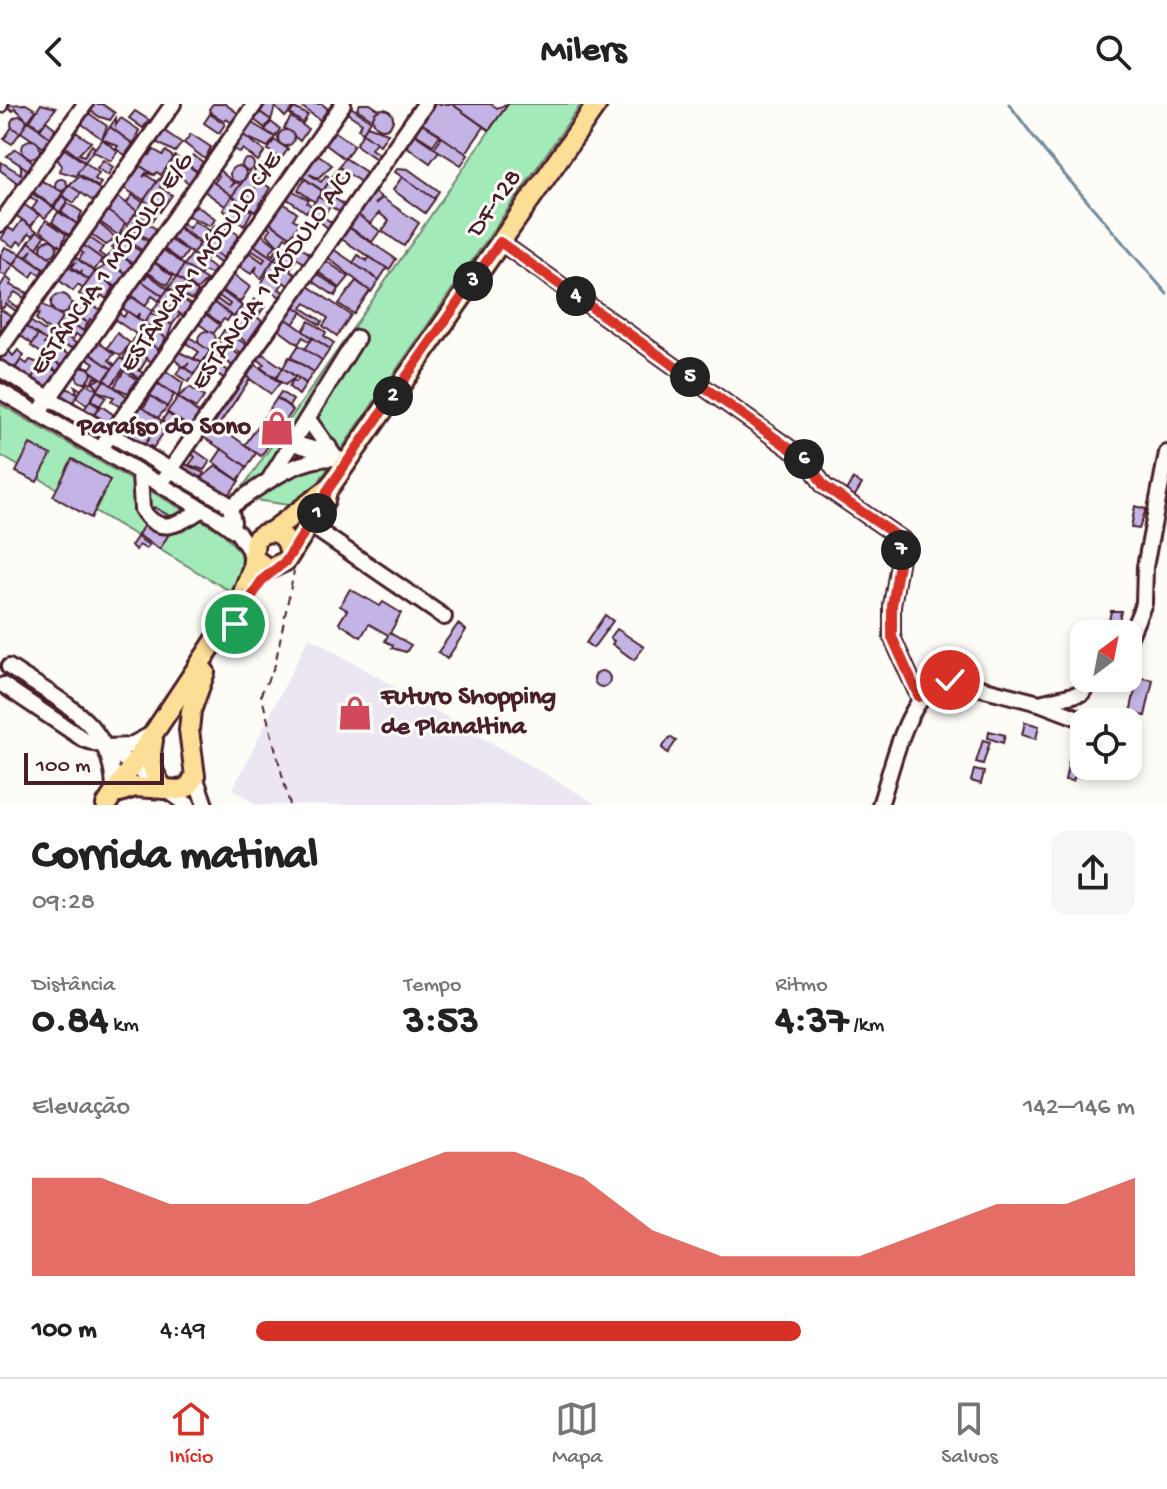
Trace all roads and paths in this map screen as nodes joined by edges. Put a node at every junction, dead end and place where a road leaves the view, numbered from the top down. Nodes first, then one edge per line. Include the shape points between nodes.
1 (85, 104) edge
2 (173, 104) edge
3 (255, 104) edge
4 (343, 104) edge
5 (425, 104) edge
6 (597, 104) edge
7 (0, 224) edge
8 (500, 242) junction
9 (357, 338) dead end
10 (0, 349) edge
11 (0, 369) edge
12 (0, 391) edge
13 (49, 398) junction
14 (38, 414) junction
15 (308, 419) junction
16 (111, 434) junction
17 (293, 443) junction
18 (100, 450) junction
19 (1167, 453) edge
20 (337, 455) junction
21 (172, 469) junction
22 (140, 474) junction
23 (269, 480) junction
24 (160, 485) junction
25 (327, 491) junction
26 (202, 509) junction
27 (231, 514) junction
28 (216, 517) junction
29 (310, 525) junction
30 (267, 532) junction
31 (253, 556) junction
32 (293, 556) junction
33 (274, 569) junction
34 (444, 617) dead end
35 (1137, 620) edge
36 (5, 663) edge
37 (1, 686) edge
38 (1083, 692) edge
39 (919, 697) junction
40 (1039, 703) junction
41 (1070, 715) edge
42 (160, 724) junction
43 (93, 725) junction
44 (189, 730) junction
45 (83, 739) junction
46 (107, 747) junction
47 (133, 766) junction
48 (195, 776) junction
49 (164, 789) junction
50 (110, 799) edge
51 (188, 805) edge
52 (205, 805) edge
53 (290, 805) edge
54 (880, 805) edge

1 - 7 street
2 - 10 street
3 - 13 street, ESTÂNCIA 1 MÓDULO E/G
4 - 16 street, ESTÂNCIA 1 MÓDULO C/E
5 - 21 street, ESTÂNCIA 1 MÓDULO A/C
6 - 8 main road, DF-128 / DF-128
8 - 20 main road, DF-128 / DF-128
8 - 39 street via 799,455 824,486 903,540 892,637
9 - 15 street
11 - 13 street
12 - 14 street
13 - 14 street, ESTÂNCIA 1 MÓDULO E/G
13 - 16 street
14 - 18 street
15 - 17 street
15 - 20 street
16 - 18 street, ESTÂNCIA 1 MÓDULO C/E
16 - 21 street
17 - 20 street
17 - 23 street
18 - 22 street
19 - 35 street via 1145,567 1144,603
20 - 23 street
20 - 25 main road, DF-128 / DF-128
21 - 24 street, ESTÂNCIA 1 MÓDULO A/C
21 - 27 street
22 - 24 street
22 - 26 street via 142,509 156,523 169,528
23 - 27 street
24 - 26 street
25 - 29 main road, DF-128 / DF-128
25 - 30 main road, DF-128 / DF-128
26 - 28 street
27 - 28 street
27 - 30 street
28 - 31 street via 238,533
29 - 32 main road, DF-128 / DF-128
29 - 34 street
30 - 31 main road via 255,540
30 - 32 main road via 285,538
31 - 33 main road via 264,568
31 - 42 main road via 238,606
32 - 33 main road, DF-128
32 - 53 path via 275,665 261,694
33 - 44 main road, DF-128 via 206,670 195,692
36 - 37 street via 9,680
36 - 43 street
37 - 45 street
38 - 40 street
39 - 40 street via 950,680
39 - 54 street
40 - 41 street
42 - 44 main road via 178,722
42 - 46 street via 129,746
42 - 47 main road
42 - 49 main road via 150,761
43 - 45 street
43 - 46 street
44 - 48 main road, DF-128
45 - 46 street
46 - 47 street
46 - 50 street via 114,771
47 - 49 street
47 - 50 main road
48 - 49 main road via 185,790
48 - 52 street
49 - 50 main road via 135,787
49 - 51 street

